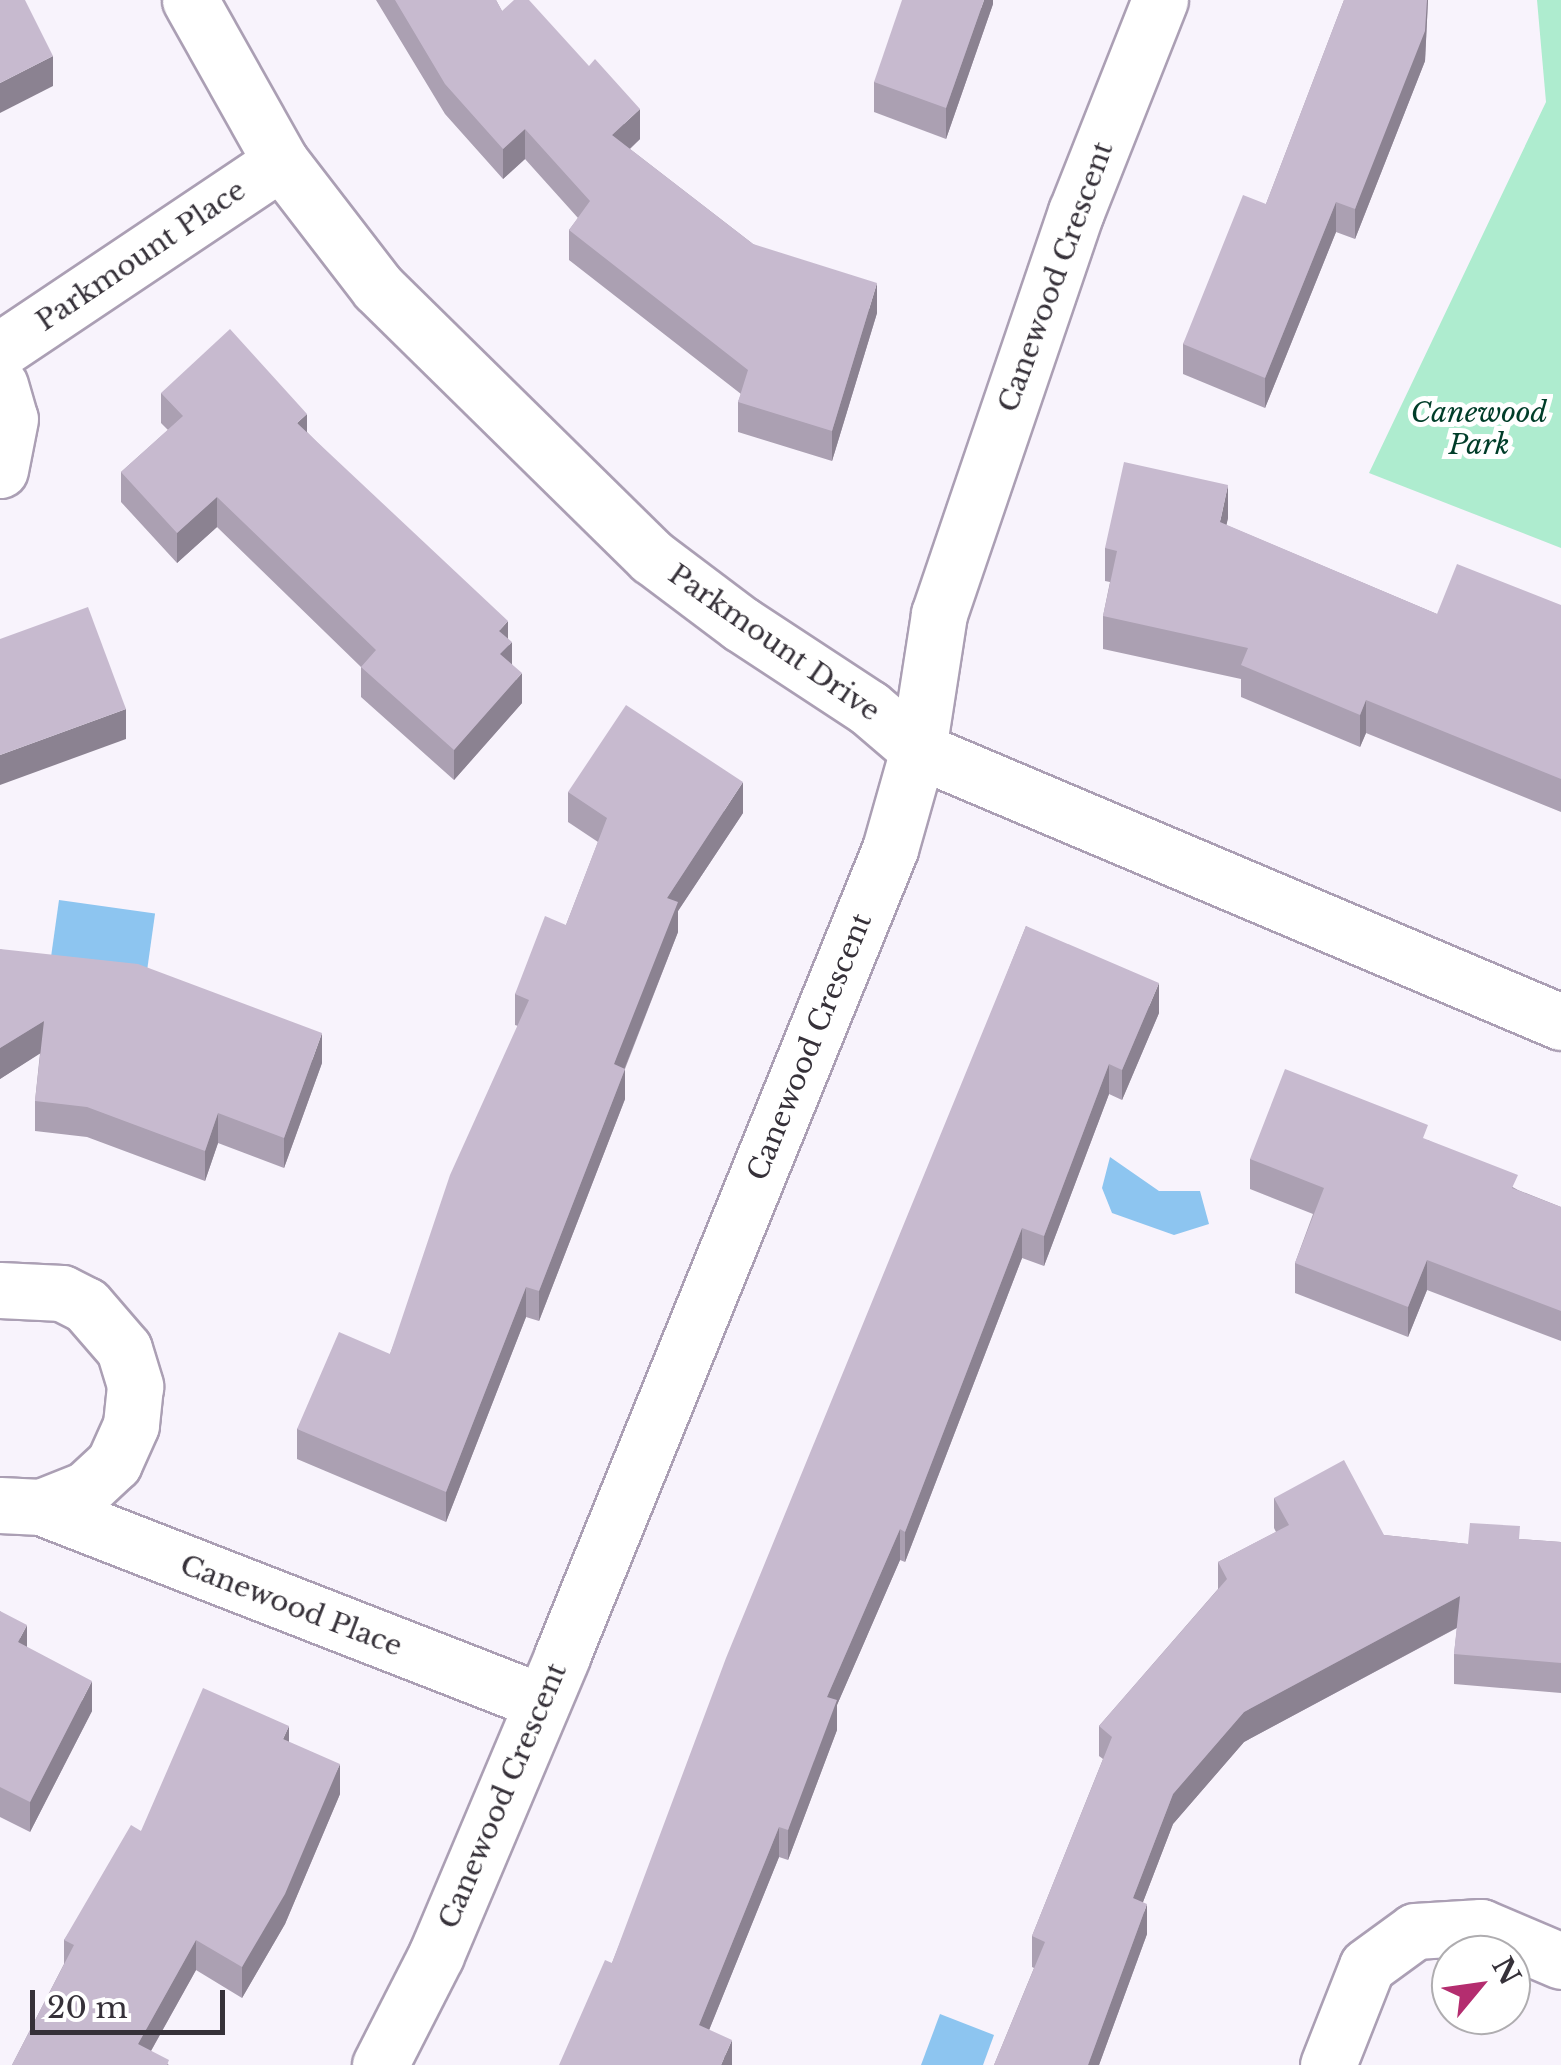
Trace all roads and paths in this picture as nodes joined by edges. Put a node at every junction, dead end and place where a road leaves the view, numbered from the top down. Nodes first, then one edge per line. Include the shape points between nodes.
1 (190, 0) edge
2 (1160, 0) edge
3 (281, 162) junction
4 (0, 350) edge
5 (0, 386) edge
6 (0, 470) edge
7 (918, 750) junction
8 (1561, 1022) edge
9 (0, 1290) edge
10 (20, 1506) edge
11 (542, 1702) junction
12 (1561, 1961) edge
13 (380, 2065) edge
14 (1328, 2065) edge

1 - 3 street, Parkmount Drive
2 - 7 street, Canewood Crescent via 1076,212 939,614
3 - 4 street, Parkmount Place
3 - 7 street, Parkmount Drive via 378,288 652,556
5 - 6 street via 10,420
7 - 8 street, Parkmount Drive
7 - 11 street, Canewood Crescent via 890,849
9 - 10 street, Canewood Place via 62,1293 86,1306 124,1349 134,1386 131,1425 114,1463 86,1489
10 - 11 street, Canewood Place
11 - 13 street, Canewood Crescent via 436,1955
12 - 14 street via 1481,1927 1414,1931 1368,1966

